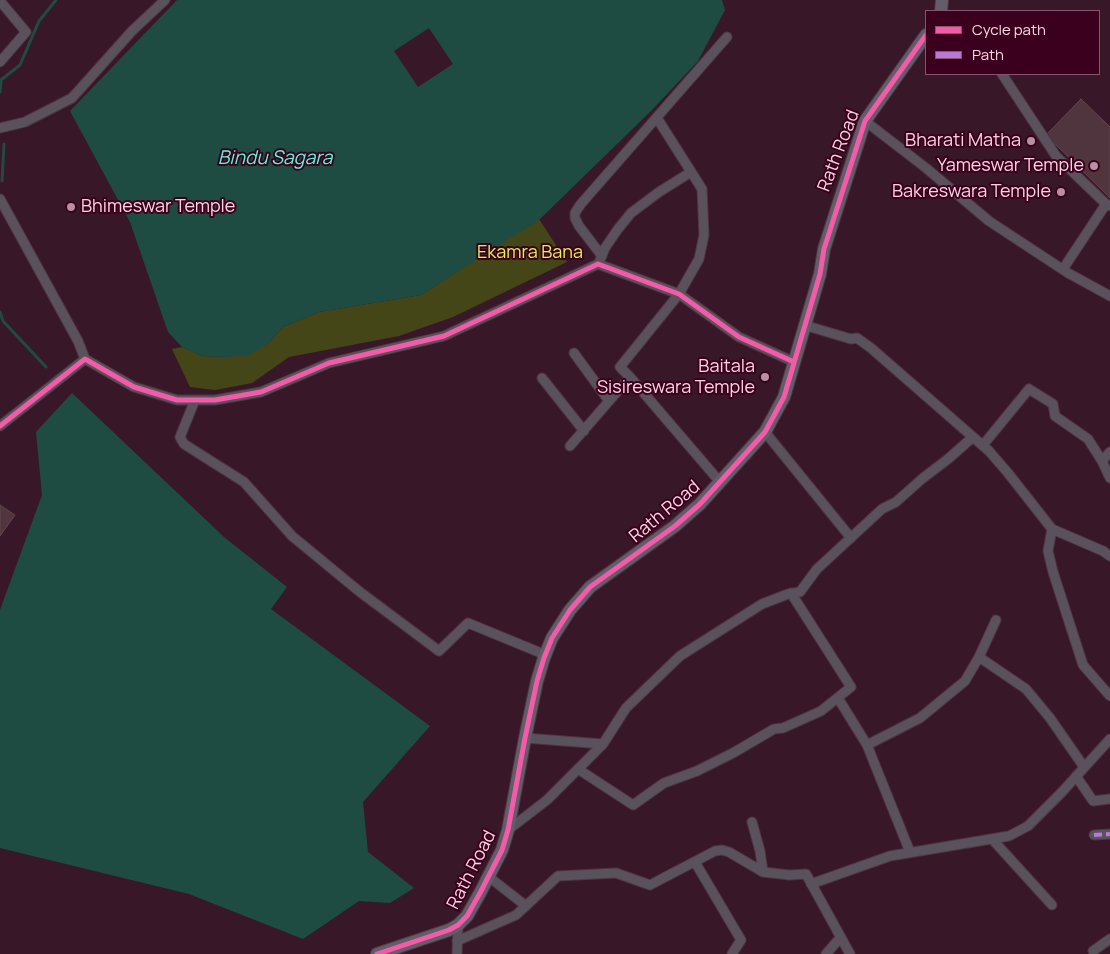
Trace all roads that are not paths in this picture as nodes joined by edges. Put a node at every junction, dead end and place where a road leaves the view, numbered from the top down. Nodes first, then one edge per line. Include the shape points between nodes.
1 (164, 0) edge
2 (0, 1) edge
3 (925, 36) edge
4 (727, 37) dead end
5 (0, 62) edge
6 (1003, 75) edge
7 (657, 118) junction
8 (865, 121) junction
9 (10, 126) junction
10 (0, 128) edge
11 (0, 136) edge
12 (691, 172) junction
13 (0, 199) edge
14 (1108, 205) edge
15 (600, 260) junction
16 (1063, 269) junction
17 (679, 294) junction
18 (1110, 296) edge
19 (804, 326) junction
20 (574, 353) dead end
21 (85, 359) junction
22 (794, 362) junction
23 (630, 377) junction
24 (542, 378) dead end
25 (195, 400) junction
26 (609, 401) junction
27 (0, 426) edge
28 (584, 431) junction
29 (765, 432) junction
30 (973, 437) junction
31 (983, 445) junction
32 (570, 446) dead end
33 (1110, 452) edge
34 (1102, 461) junction
35 (1110, 478) edge
36 (720, 482) junction
37 (1052, 529) junction
38 (851, 538) junction
39 (1110, 556) edge
40 (791, 593) junction
41 (996, 620) dead end
42 (979, 656) junction
43 (544, 658) junction
44 (1110, 696) edge
45 (838, 698) junction
46 (525, 738) junction
47 (1110, 739) edge
48 (603, 744) junction
49 (867, 745) junction
50 (1084, 767) junction
51 (578, 769) junction
52 (1076, 776) junction
53 (1110, 799) edge
54 (752, 822) dead end
55 (508, 830) junction
56 (1110, 834) edge
57 (1094, 835) dead end
58 (992, 839) junction
59 (910, 852) junction
60 (695, 862) junction
61 (763, 872) junction
62 (489, 877) junction
63 (811, 884) junction
64 (1052, 905) dead end
65 (526, 906) junction
66 (458, 925) junction
67 (841, 937) junction
68 (1110, 939) edge
69 (457, 941) junction
70 (1093, 951) dead end
71 (377, 954) edge
72 (457, 954) edge
73 (732, 954) edge
74 (826, 954) edge
75 (850, 954) edge

1 - 9 street via 132,30 72,98 25,122
2 - 5 street via 26,32
3 - 8 street, Rath Road
4 - 7 street
6 - 14 street via 1056,156
7 - 12 street
7 - 15 street via 575,213 578,226
8 - 16 street via 989,221
8 - 19 street, Rath Road via 824,248 820,274
9 - 10 street
9 - 11 street
12 - 15 street via 631,213
12 - 17 street via 702,189 704,235 699,259
13 - 21 street
14 - 16 street
15 - 17 street
15 - 25 street via 444,336 329,363 261,392
16 - 18 street
17 - 22 street via 739,337
17 - 23 street via 620,367
19 - 22 street, Rath Road
19 - 30 street via 857,338
20 - 26 street
21 - 25 street via 134,386 178,400
21 - 27 street
22 - 29 street, Rath Road via 784,397
23 - 26 street
23 - 36 street
24 - 28 street
25 - 43 street via 180,436 184,444 244,482 292,536 368,598 439,650 468,623 541,653
26 - 28 street
28 - 32 street
29 - 36 street, Rath Road
29 - 38 street
30 - 31 street
30 - 38 street via 896,502 882,509
31 - 34 street via 1029,389 1053,404 1055,416 1088,439
31 - 37 street
33 - 34 street
34 - 35 street
36 - 43 street, Rath Road via 675,526 590,587 570,610
37 - 39 street
37 - 44 street via 1048,551 1083,666
38 - 40 street via 817,569 800,592
40 - 45 street via 850,687
40 - 48 street via 762,604 680,656 626,708
41 - 42 street
42 - 49 street via 964,681 920,718
42 - 50 street via 1026,689
43 - 46 street, Rath Road
45 - 49 street
45 - 51 street via 821,711 774,729 733,753 664,784 633,805
46 - 48 street
46 - 55 street, Rath Road
47 - 50 street
48 - 51 street
49 - 59 street
50 - 52 street
51 - 55 street
52 - 53 street via 1093,801
52 - 58 street via 1028,826 1009,836
54 - 61 street
55 - 62 street, Rath Road
56 - 57 street
58 - 59 street
58 - 64 street
59 - 63 street
60 - 61 street via 722,850
60 - 65 street via 650,885 616,873 558,876
60 - 73 street via 741,940
61 - 63 street via 806,874
62 - 65 street
62 - 66 street, Rath Road
63 - 67 street
65 - 69 street via 516,915
66 - 69 street
66 - 71 street, Rath Road
67 - 74 street
67 - 75 street
68 - 70 street
69 - 72 street

